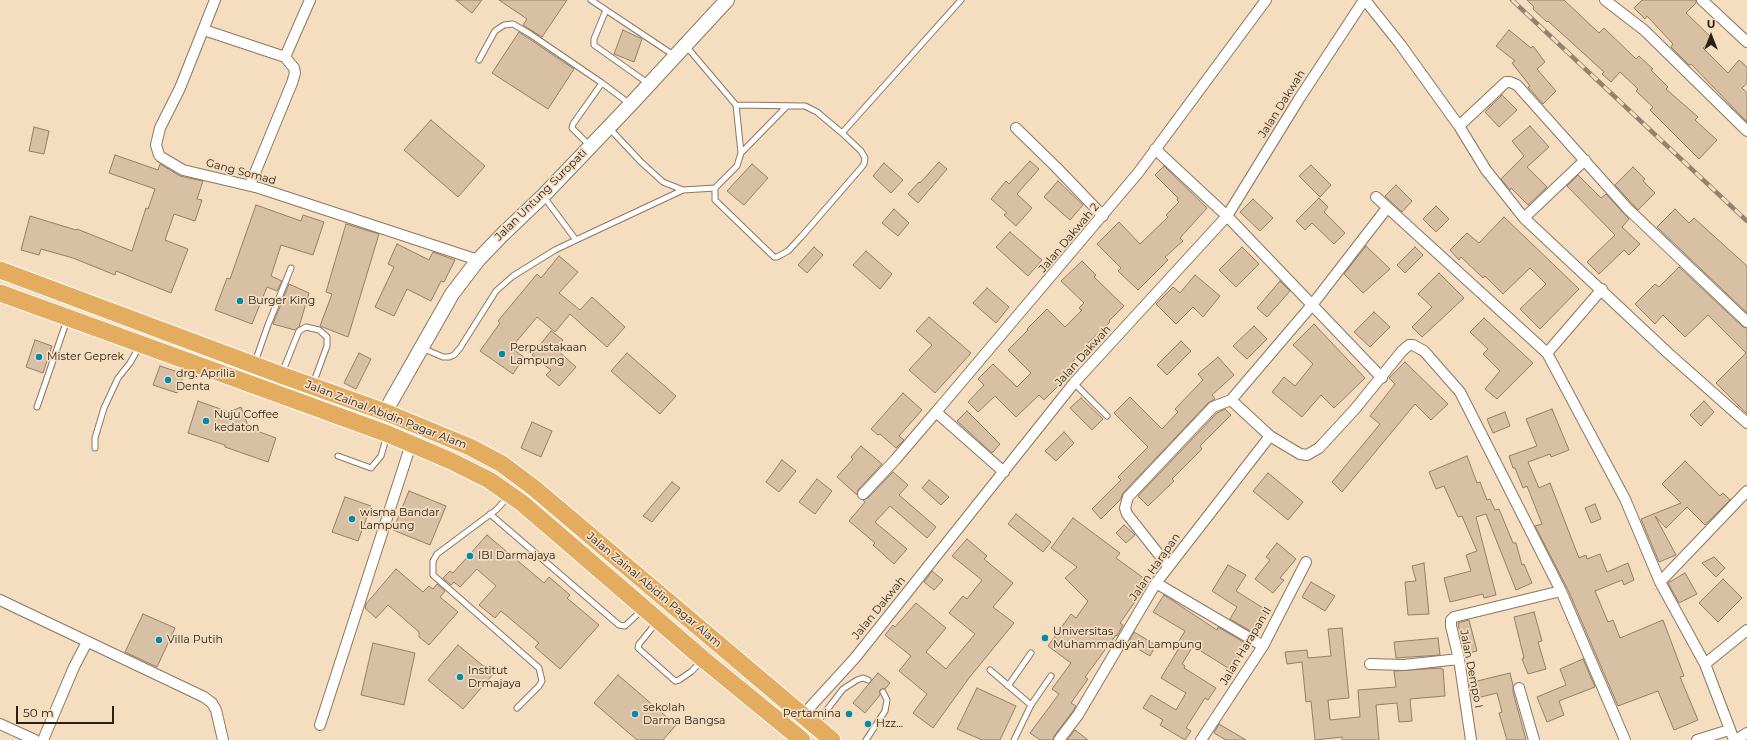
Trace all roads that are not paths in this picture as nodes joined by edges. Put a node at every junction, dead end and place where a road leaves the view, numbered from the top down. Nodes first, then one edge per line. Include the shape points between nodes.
1 (216, 0) edge
2 (310, 0) edge
3 (591, 0) edge
4 (727, 0) edge
5 (961, 0) edge
6 (1266, 0) edge
7 (1364, 0) edge
8 (1605, 0) edge
9 (1702, 0) edge
10 (606, 10) junction
11 (204, 30) junction
12 (1747, 42) edge
13 (685, 45) junction
14 (675, 56) junction
15 (285, 57) junction
16 (479, 60) dead end
17 (602, 83) junction
18 (649, 85) junction
19 (631, 104) junction
20 (736, 105) junction
21 (787, 106) junction
22 (1459, 126) junction
23 (608, 127) junction
24 (1016, 128) dead end
25 (1747, 131) edge
26 (842, 133) junction
27 (590, 146) junction
28 (1155, 149) junction
29 (741, 153) junction
30 (1585, 160) junction
31 (250, 185) junction
32 (715, 188) junction
33 (683, 190) junction
34 (543, 196) junction
35 (1376, 197) dead end
36 (1387, 208) junction
37 (1103, 216) junction
38 (1227, 216) junction
39 (1524, 218) junction
40 (576, 240) junction
41 (478, 260) junction
42 (291, 268) dead end
43 (0, 270) edge
44 (1602, 289) junction
45 (0, 293) edge
46 (77, 298) junction
47 (1312, 305) junction
48 (69, 317) junction
49 (1747, 322) edge
50 (193, 342) junction
51 (141, 344) junction
52 (421, 348) junction
53 (1547, 353) junction
54 (186, 360) junction
55 (260, 367) junction
56 (281, 375) junction
57 (1382, 378) junction
58 (1074, 383) junction
59 (306, 384) junction
60 (256, 386) junction
61 (294, 400) junction
62 (1231, 400) junction
63 (37, 407) dead end
64 (385, 412) junction
65 (936, 412) junction
66 (1107, 416) dead end
67 (1747, 423) edge
68 (388, 434) junction
69 (1270, 436) junction
70 (411, 444) junction
71 (95, 448) dead end
72 (338, 456) dead end
73 (1004, 472) junction
74 (1747, 491) edge
75 (863, 494) dead end
76 (511, 495) junction
77 (490, 514) junction
78 (1306, 562) dead end
79 (1168, 566) junction
80 (1660, 582) junction
81 (1156, 583) junction
82 (1561, 591) junction
83 (665, 599) junction
84 (0, 600) edge
85 (651, 614) junction
86 (1747, 630) edge
87 (87, 642) junction
88 (1262, 646) junction
89 (1031, 653) dead end
90 (703, 659) junction
91 (1460, 659) junction
92 (1370, 664) dead end
93 (1705, 664) junction
94 (990, 670) dead end
95 (1051, 676) dead end
96 (868, 680) dead end
97 (1008, 686) junction
98 (1519, 688) dead end
99 (883, 692) dead end
100 (1030, 705) junction
101 (517, 708) dead end
102 (808, 721) junction
103 (0, 724) edge
104 (320, 725) dead end
105 (1729, 730) junction
106 (1747, 733) edge
107 (35, 740) edge
108 (42, 740) edge
109 (223, 740) edge
110 (802, 740) edge
111 (832, 740) edge
112 (866, 740) edge
113 (1014, 740) edge
114 (1059, 740) edge
115 (1201, 740) edge
116 (1471, 740) edge
117 (1534, 740) edge
118 (1625, 740) edge
119 (1697, 740) edge
120 (1735, 740) edge

1 - 11 street, Gang Somad
2 - 15 street
3 - 10 lane
4 - 13 main road, Jalan Untung Suropati
5 - 26 lane
6 - 28 street, Jalan Dakwah 2
7 - 22 street via 1400,44
7 - 38 street, Jalan Dakwah
8 - 25 street via 1644,30
9 - 12 street
10 - 14 lane
10 - 18 lane via 594,45
11 - 15 street
11 - 31 street, Gang Somad via 160,128 157,150 164,160 183,170
13 - 14 main road, Jalan Untung Suropati
13 - 20 lane
14 - 18 main road, Jalan Untung Suropati
15 - 31 street via 294,68 294,77
16 - 17 lane via 495,31 504,25 513,24
17 - 19 lane
17 - 27 lane via 572,128
18 - 19 main road, Jalan Untung Suropati
19 - 23 main road, Jalan Untung Suropati
20 - 21 lane
20 - 29 lane
21 - 26 lane via 805,106 817,112
21 - 29 lane
22 - 30 street via 1506,82 1510,82 1517,85
22 - 39 street via 1486,170
23 - 27 main road, Jalan Untung Suropati
23 - 33 lane via 664,182
24 - 37 street
26 - 32 lane via 861,151 864,164 802,236 780,256 774,256 717,203
27 - 34 main road, Jalan Untung Suropati
28 - 37 street, Jalan Dakwah 2
28 - 38 street
29 - 32 lane via 737,166
30 - 39 street
30 - 49 street via 1627,208
31 - 41 street, Gang Somad
32 - 33 lane
33 - 40 lane
34 - 40 lane
34 - 41 main road, Jalan Untung Suropati
35 - 36 street
36 - 47 street
36 - 53 street
37 - 65 street, Jalan Dakwah 2
38 - 47 street
38 - 58 street, Jalan Dakwah
39 - 44 street
40 - 52 lane via 513,276 496,291 454,355 443,357
41 - 52 main road, Jalan Untung Suropati via 452,294
42 - 55 lane via 268,325
43 - 46 highway, Jalan Zainal Abidin Pagar Alam
44 - 53 street
44 - 67 street
45 - 48 highway, Jalan Zainal Abidin Pagar Alam
46 - 48 highway via 82,306 81,312
46 - 50 highway, Jalan Zainal Abidin Pagar Alam
47 - 57 street
47 - 62 street
48 - 51 highway, Jalan Zainal Abidin Pagar Alam
48 - 63 lane
50 - 54 highway via 185,343 180,348 180,354
50 - 55 highway, Jalan Zainal Abidin Pagar Alam
51 - 54 highway, Jalan Zainal Abidin Pagar Alam
51 - 71 lane via 118,378 104,408 95,438
52 - 64 main road, Jalan Untung Suropati
53 - 80 street via 1625,499
54 - 60 highway, Jalan Zainal Abidin Pagar Alam
55 - 56 highway, Jalan Zainal Abidin Pagar Alam
55 - 60 highway
56 - 59 highway, Jalan Zainal Abidin Pagar Alam
56 - 59 lane via 299,331 306,328 319,330 327,337 327,346
57 - 69 street via 1312,454 1300,454
57 - 82 street via 1409,345 1424,351 1440,367 1460,392
58 - 66 lane
58 - 73 street, Jalan Dakwah
59 - 61 highway
59 - 64 highway, Jalan Zainal Abidin Pagar Alam
60 - 61 highway, Jalan Zainal Abidin Pagar Alam
61 - 68 highway, Jalan Zainal Abidin Pagar Alam
62 - 69 street
62 - 79 street via 1213,407 1126,502 1127,514
64 - 83 highway, Jalan Zainal Abidin Pagar Alam via 470,447 502,464
65 - 73 street
65 - 75 street, Jalan Dakwah 2
68 - 70 highway, Jalan Zainal Abidin Pagar Alam
68 - 72 lane via 381,456 371,468
69 - 79 street, Jalan Harapan
70 - 76 highway, Jalan Zainal Abidin Pagar Alam via 489,480
70 - 104 street
73 - 102 street, Jalan Dakwah via 855,658
74 - 80 street
76 - 77 lane
76 - 85 highway, Jalan Zainal Abidin Pagar Alam
77 - 85 lane via 619,625 625,626
77 - 101 lane via 437,554 433,561 433,575 539,668 542,681
78 - 88 street, Jalan Harapan II
79 - 81 street, Jalan Harapan
80 - 93 street
81 - 88 street
81 - 114 street, Jalan Harapan via 1078,715
82 - 91 street, Jalan Dempo I via 1454,617 1451,626
82 - 118 street
83 - 85 highway
83 - 102 highway, Jalan Zainal Abidin Pagar Alam
84 - 87 street
85 - 90 highway, Jalan Zainal Abidin Pagar Alam
85 - 90 lane via 638,648 675,681 692,671
86 - 93 street
87 - 108 street
87 - 109 street via 204,697 216,710
88 - 115 street, Jalan Harapan II
89 - 97 lane
90 - 110 highway, Jalan Zainal Abidin Pagar Alam
91 - 92 street via 1404,665
91 - 116 street, Jalan Dempo I
93 - 105 street
94 - 97 lane
95 - 100 lane
96 - 102 lane via 857,680 843,689
97 - 100 lane
98 - 117 street
99 - 112 lane via 887,700 885,712
100 - 113 lane
102 - 111 highway, Jalan Zainal Abidin Pagar Alam
103 - 107 street
105 - 119 street
105 - 120 street
106 - 120 street

